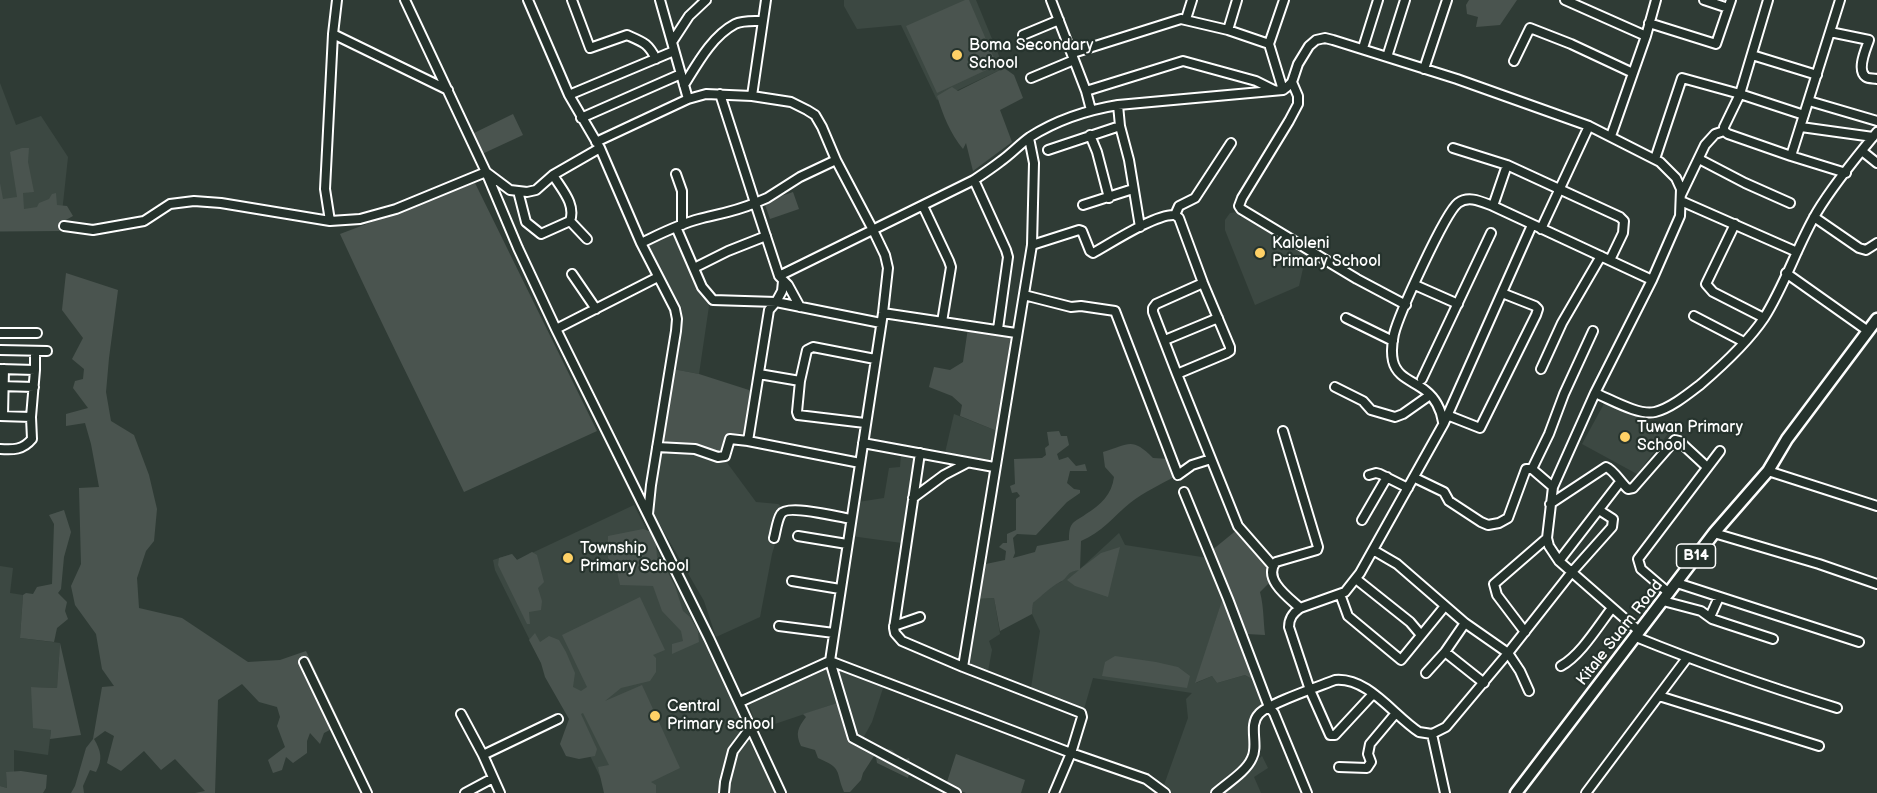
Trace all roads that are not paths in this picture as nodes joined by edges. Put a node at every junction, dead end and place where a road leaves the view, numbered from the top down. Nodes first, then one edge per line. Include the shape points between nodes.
1 (337, 0) edge
2 (405, 0) edge
3 (528, 0) edge
4 (572, 0) edge
5 (660, 0) edge
6 (706, 0) edge
7 (766, 0) edge
8 (1052, 0) edge
9 (1192, 0) edge
10 (1237, 0) edge
11 (1284, 0) edge
12 (1378, 0) edge
13 (1405, 0) edge
14 (1447, 0) edge
15 (1565, 0) edge
16 (1656, 0) edge
17 (1704, 0) edge
18 (1768, 0) edge
19 (1840, 0) edge
20 (1730, 4) edge
21 (1186, 19) junction
22 (1059, 20) junction
23 (762, 21) junction
24 (1649, 23) junction
25 (1228, 30) junction
26 (1830, 32) junction
27 (333, 34) junction
28 (1023, 35) dead end
29 (1646, 36) junction
30 (672, 42) junction
31 (1269, 44) junction
32 (1363, 48) junction
33 (674, 51) junction
34 (1752, 55) junction
35 (1073, 56) junction
36 (1387, 57) junction
37 (656, 59) junction
38 (1514, 61) dead end
39 (1424, 69) junction
40 (1632, 73) junction
41 (681, 74) junction
42 (1817, 75) junction
43 (1031, 78) dead end
44 (1877, 79) edge
45 (1292, 82) junction
46 (684, 86) junction
47 (448, 90) junction
48 (1279, 90) junction
49 (1086, 91) junction
50 (720, 94) junction
51 (1740, 94) junction
52 (568, 95) junction
53 (752, 96) junction
54 (688, 99) junction
55 (1809, 101) junction
56 (1118, 105) junction
57 (1091, 110) junction
58 (1804, 115) junction
59 (581, 118) junction
60 (1877, 120) edge
61 (1120, 126) junction
62 (1589, 126) junction
63 (1801, 127) junction
64 (1724, 131) junction
65 (1875, 134) edge
66 (1090, 135) junction
67 (1611, 136) junction
68 (1029, 138) junction
69 (1231, 143) dead end
70 (598, 145) junction
71 (1453, 148) dead end
72 (1048, 150) dead end
73 (1862, 151) junction
74 (1791, 156) junction
75 (1655, 159) junction
76 (1700, 159) junction
77 (836, 160) junction
78 (1877, 163) edge
79 (1508, 165) junction
80 (486, 171) junction
81 (1846, 172) junction
82 (676, 174) dead end
83 (553, 175) junction
84 (974, 180) junction
85 (1133, 189) junction
86 (1560, 189) junction
87 (518, 191) junction
88 (1109, 198) junction
89 (1681, 198) junction
90 (755, 203) junction
91 (1790, 203) dead end
92 (1083, 205) dead end
93 (922, 206) junction
94 (1493, 206) junction
95 (1175, 215) junction
96 (1814, 217) junction
97 (330, 221) junction
98 (570, 221) junction
99 (1735, 224) junction
100 (1532, 225) junction
101 (64, 226) dead end
102 (679, 226) junction
103 (1140, 227) junction
104 (1541, 229) junction
105 (873, 230) junction
106 (1491, 233) dead end
107 (766, 236) junction
108 (587, 239) dead end
109 (641, 243) junction
110 (1877, 243) edge
111 (1032, 245) junction
112 (1797, 252) junction
113 (1601, 256) junction
114 (1610, 260) junction
115 (694, 268) junction
116 (1786, 273) junction
117 (572, 274) dead end
118 (658, 278) junction
119 (781, 278) junction
120 (1652, 280) junction
121 (1203, 283) junction
122 (1415, 285) junction
123 (1502, 293) junction
124 (1024, 295) junction
125 (776, 302) junction
126 (1458, 304) junction
127 (1406, 305) junction
128 (800, 308) junction
129 (596, 309) junction
130 (883, 313) junction
131 (1695, 316) dead end
132 (1218, 318) junction
133 (1346, 318) dead end
134 (1764, 318) junction
135 (1877, 319) edge
136 (942, 322) junction
137 (881, 323) junction
138 (556, 329) junction
139 (998, 329) junction
140 (1593, 331) dead end
141 (1868, 331) junction
142 (0, 333) edge
143 (37, 333) dead end
144 (1016, 333) junction
145 (1165, 340) junction
146 (1393, 341) junction
147 (1744, 342) junction
148 (0, 350) edge
149 (47, 351) dead end
150 (36, 352) junction
151 (875, 359) junction
152 (2, 369) edge
153 (1540, 369) dead end
154 (35, 370) junction
155 (759, 374) junction
156 (1177, 374) junction
157 (1422, 379) dead end
158 (800, 381) junction
159 (2, 386) edge
160 (34, 387) junction
161 (1335, 387) dead end
162 (1595, 393) junction
163 (1430, 395) junction
164 (2, 416) edge
165 (31, 417) junction
166 (1446, 419) junction
167 (865, 423) junction
168 (1283, 431) dead end
169 (748, 441) junction
170 (863, 443) junction
171 (657, 447) junction
172 (0, 449) edge
173 (1720, 451) dead end
174 (920, 453) junction
175 (1211, 459) junction
176 (860, 463) junction
177 (967, 463) junction
178 (994, 467) junction
179 (1707, 467) junction
180 (1532, 469) junction
181 (1768, 471) junction
182 (1369, 475) dead end
183 (1387, 477) junction
184 (1415, 478) junction
185 (1620, 482) junction
186 (1553, 487) junction
187 (1408, 488) junction
188 (1184, 492) dead end
189 (913, 498) junction
190 (1550, 504) junction
191 (1877, 506) edge
192 (1599, 510) junction
193 (648, 515) junction
194 (851, 519) junction
195 (1362, 520) dead end
196 (1714, 533) junction
197 (798, 536) dead end
198 (774, 538) dead end
199 (1547, 538) junction
200 (847, 544) junction
201 (1373, 550) junction
202 (1559, 561) junction
203 (1272, 566) junction
204 (1571, 573) junction
205 (1356, 579) junction
206 (792, 581) dead end
207 (1677, 583) junction
208 (1877, 584) edge
209 (840, 589) junction
210 (1340, 594) junction
211 (1666, 597) junction
212 (1719, 597) junction
213 (1445, 606) junction
214 (1300, 608) junction
215 (1612, 608) junction
216 (920, 617) dead end
217 (1710, 617) junction
218 (1465, 623) junction
219 (779, 626) dead end
220 (894, 626) junction
221 (1525, 632) junction
222 (834, 633) junction
223 (1638, 634) junction
224 (1421, 635) junction
225 (1773, 639) dead end
226 (1859, 642) dead end
227 (1445, 652) junction
228 (1508, 653) junction
229 (1687, 658) junction
230 (830, 661) junction
231 (304, 662) dead end
232 (1561, 666) dead end
233 (963, 668) junction
234 (1426, 673) dead end
235 (1484, 682) junction
236 (1310, 690) junction
237 (1529, 692) dead end
238 (1373, 694) junction
239 (1659, 696) junction
240 (740, 702) junction
241 (1269, 707) junction
242 (1837, 708) dead end
243 (1396, 713) junction
244 (461, 714) dead end
245 (558, 719) dead end
246 (751, 727) junction
247 (1432, 734) junction
248 (1819, 746) dead end
249 (1071, 753) junction
250 (483, 755) junction
251 (1340, 767) dead end
252 (493, 778) junction
253 (367, 793) edge
254 (465, 793) edge
255 (500, 793) edge
256 (724, 793) edge
257 (781, 793) edge
258 (956, 793) edge
259 (1054, 793) edge
260 (1165, 793) edge
261 (1216, 793) edge
262 (1307, 793) edge
263 (1445, 793) edge
264 (1516, 793) edge
265 (1586, 793) edge

1 - 27 street
2 - 47 street
3 - 52 street
4 - 37 street via 591,48 627,35 645,42
5 - 30 street
6 - 30 street via 689,16
7 - 23 street
8 - 22 street
9 - 21 street
10 - 25 street
11 - 31 street
12 - 32 street
13 - 36 street
14 - 39 street
15 - 29 street
16 - 24 street
17 - 20 street
18 - 34 street
19 - 26 street
20 - 24 street via 1715,44
21 - 25 street
21 - 35 street
22 - 28 street
22 - 35 street
23 - 46 street via 735,24 721,34
23 - 53 street
24 - 29 street
25 - 31 street
26 - 42 street
26 - 44 street via 1869,40 1863,72 1866,77
27 - 47 street
27 - 97 street via 325,189
29 - 40 street
30 - 33 street
31 - 48 street
32 - 36 street
32 - 45 street via 1324,38 1316,40 1302,57
33 - 37 street
33 - 41 street
34 - 42 street
34 - 51 street
35 - 43 street
35 - 49 street
36 - 39 street
37 - 52 street
38 - 40 street via 1530,28
39 - 62 street
40 - 67 street
41 - 46 street
41 - 59 street
42 - 55 street
45 - 48 street
45 - 127 street via 1298,104 1239,206
46 - 54 street
47 - 80 street
48 - 49 street via 1183,62
48 - 56 street
49 - 57 street
50 - 53 street
50 - 54 street
50 - 90 street
51 - 58 street
51 - 64 street
51 - 75 street via 1682,78
52 - 59 street
53 - 77 street via 791,102 815,115
54 - 70 street
55 - 58 street
55 - 60 street
56 - 57 street
56 - 61 street
57 - 68 street
58 - 63 street
59 - 70 street
61 - 66 street
61 - 85 street
62 - 67 street
62 - 86 street
63 - 65 street
63 - 74 street
64 - 74 street
64 - 76 street via 1710,138
65 - 73 street
66 - 72 street
66 - 88 street
67 - 75 street
68 - 84 street
68 - 111 street via 1034,163
69 - 95 street via 1195,198 1179,206
70 - 83 street
70 - 109 street
71 - 79 street
73 - 78 street
73 - 81 street
74 - 81 street
75 - 89 street via 1676,177
76 - 89 street
76 - 91 street
77 - 90 street
77 - 105 street
79 - 86 street
79 - 94 street
80 - 87 street via 510,190
80 - 97 street via 396,209 360,219
80 - 138 street
81 - 96 street
82 - 102 street via 682,191
83 - 87 street via 536,190
83 - 98 street via 571,205
84 - 93 street
84 - 139 street via 1008,258
85 - 88 street
85 - 103 street
86 - 104 street
86 - 114 street via 1624,221 1623,233
87 - 98 street via 526,222 541,234
88 - 92 street
89 - 99 street
89 - 120 street via 1680,216
90 - 102 street
90 - 107 street
93 - 105 street
93 - 136 street via 950,261
94 - 100 street
94 - 122 street via 1468,199 1454,206
95 - 103 street
95 - 121 street via 1182,223
96 - 110 street via 1859,248 1866,250
96 - 112 street
97 - 101 street via 194,201 170,204 144,221 93,230
98 - 108 street
99 - 112 street
99 - 134 street via 1706,284 1713,292
100 - 104 street
100 - 123 street
102 - 109 street
102 - 115 street
103 - 111 street via 1093,253 1079,230
104 - 113 street
105 - 119 street
105 - 130 street via 888,268
106 - 126 street
107 - 115 street
107 - 119 street
109 - 118 street
111 - 124 street
112 - 116 street
113 - 114 street
113 - 153 street
114 - 120 street
115 - 125 street via 713,300
116 - 134 street
116 - 141 street
117 - 129 street
118 - 129 street
118 - 171 street via 677,319
119 - 125 street via 782,291
119 - 128 street
120 - 162 street
121 - 132 street
121 - 145 street via 1153,308
122 - 126 street
122 - 127 street
123 - 166 street
123 - 166 street via 1535,306 1536,315 1480,428
124 - 144 street
124 - 175 street via 1071,307 1115,311 1178,475
125 - 128 street
125 - 155 street via 769,310
126 - 157 street
127 - 146 street
128 - 137 street
129 - 138 street
130 - 136 street
130 - 137 street
131 - 147 street
132 - 145 street
132 - 156 street via 1230,351
133 - 146 street
134 - 147 street
135 - 141 highway, Kitale Suam Road / B14
136 - 139 street
137 - 151 street
138 - 193 street
139 - 144 street
140 - 180 street
141 - 181 highway, Kitale Suam Road / B14 via 1787,439
142 - 143 street
144 - 178 street
145 - 156 street
146 - 163 street via 1393,360 1401,375
147 - 162 street via 1696,387 1670,406 1653,412 1643,412
148 - 150 street
149 - 150 street
150 - 154 street
151 - 158 street via 813,347 807,350
151 - 167 street
152 - 154 street
152 - 159 street
154 - 160 street
155 - 158 street
155 - 169 street
156 - 175 street
158 - 167 street via 798,416
159 - 160 street
159 - 164 street
160 - 165 street
161 - 163 street via 1363,401 1369,409 1395,417
162 - 186 street
163 - 166 street
164 - 165 street
165 - 172 street via 32,439 27,445 15,450
166 - 184 street
167 - 170 street
168 - 203 street via 1318,547
169 - 171 street via 730,439 725,456 718,457 695,449
169 - 176 street
170 - 174 street
170 - 176 street
171 - 193 street
173 - 179 street
174 - 177 street
174 - 189 street
175 - 203 street via 1238,526
176 - 194 street
177 - 178 street
177 - 189 street
178 - 233 street
179 - 185 street via 1675,440 1636,486 1628,489
179 - 211 street via 1638,559 1641,569
180 - 184 street via 1523,473 1508,518 1488,525 1449,501 1444,492
180 - 186 street
181 - 191 street
181 - 196 highway, Kitale Suam Road / B14
182 - 183 street
183 - 187 street
183 - 195 street
184 - 187 street
185 - 190 street via 1606,467
185 - 192 street
186 - 190 street
187 - 201 street
188 - 241 street
189 - 220 street
190 - 199 street
192 - 202 street
192 - 204 street via 1613,519 1612,527
193 - 240 street
194 - 198 street via 785,511
194 - 200 street
196 - 207 highway, Kitale Suam Road / B14
196 - 208 street
197 - 200 street
199 - 202 street
199 - 221 street via 1494,584
200 - 209 street
201 - 205 street
201 - 213 street via 1397,564
202 - 204 street
203 - 214 street via 1276,585
204 - 215 street
204 - 221 street
205 - 210 street
205 - 224 street
206 - 209 street
207 - 211 highway, Kitale Suam Road / B14
207 - 212 street
209 - 222 street
210 - 214 street
210 - 224 street via 1348,616 1401,660
211 - 217 street
211 - 223 highway, Kitale Suam Road / B14
212 - 217 street
212 - 226 street
213 - 218 street
213 - 224 street
214 - 236 street via 1290,618 1288,627
215 - 223 street
215 - 232 street via 1573,657
216 - 220 street
217 - 225 street
218 - 227 street
218 - 228 street
219 - 222 street
220 - 233 street via 902,641
221 - 228 street
222 - 230 street
223 - 229 street
223 - 264 highway, Kitale Suam Road / B14
227 - 234 street
227 - 235 street
228 - 235 street
228 - 237 street
229 - 239 street
229 - 242 street
230 - 240 street
230 - 249 street
230 - 258 street via 853,738
231 - 253 street
233 - 249 street via 1080,713
235 - 247 street via 1449,724
236 - 238 street via 1342,679 1359,683
236 - 238 street via 1332,736
236 - 241 street
238 - 243 street
239 - 248 street
239 - 265 street
240 - 246 street
241 - 261 street via 1257,714 1252,760
241 - 262 street
243 - 247 street via 1419,732
243 - 251 street via 1370,744 1371,762 1367,768
244 - 250 street
245 - 250 street
246 - 256 street via 733,751
246 - 257 street
247 - 263 street
249 - 259 street
249 - 260 street via 1146,779
250 - 252 street
252 - 254 street
252 - 255 street

